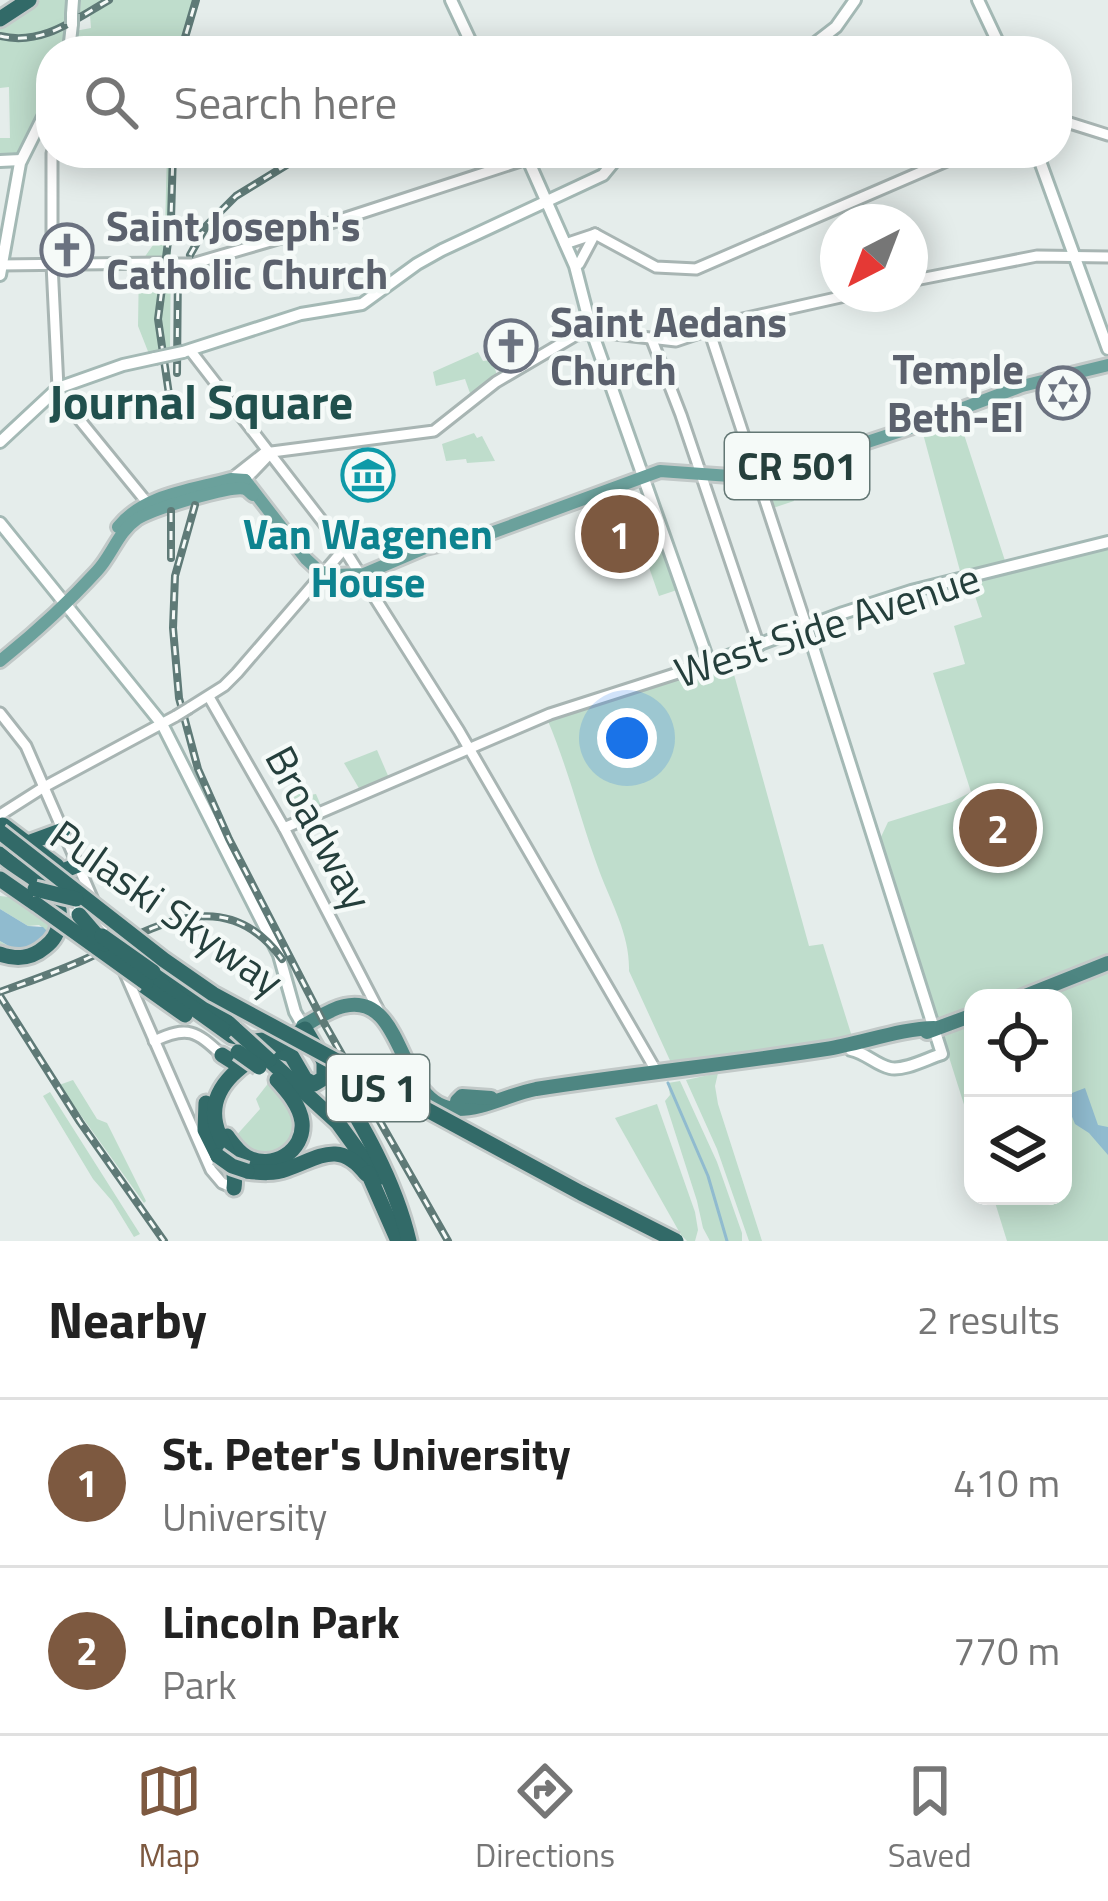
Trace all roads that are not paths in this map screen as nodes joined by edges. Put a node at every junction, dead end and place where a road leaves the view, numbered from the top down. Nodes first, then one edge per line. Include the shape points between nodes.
1 (19, 0) edge
2 (29, 0) edge
3 (74, 0) edge
4 (451, 0) edge
5 (855, 0) edge
6 (977, 0) edge
7 (0, 16) edge
8 (70, 36) edge
9 (468, 36) edge
10 (827, 36) edge
11 (995, 36) edge
12 (1072, 124) edge
13 (36, 132) edge
14 (1108, 135) edge
15 (21, 160) junction
16 (0, 161) edge
17 (52, 168) edge
18 (489, 168) edge
19 (531, 168) edge
20 (609, 168) edge
21 (930, 168) edge
22 (1042, 168) edge
23 (546, 201) junction
24 (595, 234) junction
25 (565, 244) junction
26 (1074, 256) junction
27 (1108, 257) edge
28 (52, 264) junction
29 (575, 266) junction
30 (0, 268) edge
31 (928, 277) edge
32 (820, 302) edge
33 (709, 330) junction
34 (592, 332) junction
35 (652, 340) junction
36 (1108, 350) edge
37 (186, 351) junction
38 (1108, 365) edge
39 (58, 388) junction
40 (0, 442) edge
41 (271, 453) junction
42 (701, 473) junction
43 (645, 476) junction
44 (758, 478) junction
45 (238, 480) junction
46 (204, 495) junction
47 (258, 500) junction
48 (150, 506) junction
49 (0, 523) edge
50 (1108, 542) edge
51 (344, 549) junction
52 (110, 550) junction
53 (324, 572) junction
54 (360, 574) junction
55 (62, 600) junction
56 (807, 628) junction
57 (759, 646) junction
58 (0, 661) edge
59 (710, 663) junction
60 (209, 697) junction
61 (0, 713) edge
62 (162, 724) junction
63 (469, 749) junction
64 (44, 787) junction
65 (284, 828) junction
66 (63, 830) junction
67 (1, 844) edge
68 (35, 845) junction
69 (78, 865) junction
70 (0, 894) edge
71 (36, 894) junction
72 (80, 915) junction
73 (105, 921) junction
74 (0, 954) edge
75 (27, 957) junction
76 (119, 960) junction
77 (1108, 963) edge
78 (148, 979) junction
79 (1043, 989) edge
80 (373, 1007) junction
81 (964, 1018) edge
82 (230, 1024) junction
83 (304, 1028) junction
84 (934, 1028) junction
85 (280, 1038) junction
86 (154, 1041) junction
87 (851, 1050) junction
88 (249, 1058) junction
89 (323, 1062) junction
90 (659, 1075) junction
91 (227, 1077) junction
92 (278, 1080) junction
93 (298, 1091) junction
94 (454, 1114) junction
95 (356, 1134) junction
96 (373, 1184) junction
97 (234, 1188) joint
98 (404, 1241) edge
99 (657, 1241) edge
100 (676, 1241) edge

1 - 7 highway
2 - 7 highway
3 - 8 main road
4 - 9 main road
5 - 10 main road
6 - 11 main road
12 - 14 street
13 - 15 main road
15 - 16 main road
15 - 30 main road
17 - 28 street
18 - 28 street, bridge via 191,264
19 - 23 main road
20 - 23 main road
21 - 24 street via 696,269 656,267
22 - 26 main road
23 - 25 main road
23 - 37 main road via 417,264 362,304
24 - 25 street
24 - 29 street
25 - 29 main road
26 - 27 street
26 - 31 street
26 - 36 main road
28 - 30 street
28 - 39 street
29 - 34 main road
32 - 33 street
33 - 35 street
33 - 44 street
34 - 35 street
34 - 41 street via 496,382 434,431
34 - 43 main road
35 - 42 street
37 - 39 main road, bridge
37 - 41 street
38 - 44 main road, CR 501 via 1022,386
39 - 40 main road
39 - 48 street
41 - 45 street
41 - 51 street
42 - 43 main road, CR 501
42 - 44 main road, CR 501
42 - 57 street
43 - 54 main road, CR 501
43 - 59 main road
44 - 56 street
45 - 46 main road
45 - 47 main road
45 - 48 main road
46 - 47 main road via 244,489
46 - 48 main road
47 - 53 main road
48 - 52 main road
48 - 52 main road via 120,524
49 - 55 main road
50 - 56 main road, West Side Avenue via 911,591
51 - 53 street
51 - 54 street
52 - 55 main road
53 - 54 main road, CR 501
53 - 60 street
54 - 63 street
55 - 58 main road
55 - 62 main road
56 - 57 main road, West Side Avenue
56 - 84 main road
57 - 59 main road, West Side Avenue
59 - 63 street, West Side Avenue
60 - 62 street, bridge
60 - 65 street, Broadway
61 - 64 street
62 - 64 street
62 - 83 main road via 279,955
63 - 65 street, West Side Avenue
63 - 90 street
64 - 66 street
64 - 67 street
65 - 80 street, Broadway
66 - 68 highway
66 - 69 street
67 - 68 highway, US 1
67 - 71 highway
67 - 71 highway
67 - 72 highway, Pulaski Skyway, bridge
67 - 73 highway, Pulaski Skyway, bridge
67 - 75 highway via 58,906 55,936
68 - 72 highway, US 1, bridge via 57,866
69 - 71 highway via 50,877
69 - 73 street
70 - 71 highway
71 - 72 highway, bridge
71 - 72 highway via 62,893
71 - 73 highway, US 1, bridge via 72,896
71 - 78 highway, bridge
72 - 78 highway, bridge
72 - 100 highway, Pulaski Skyway / US 1, bridge via 230,1004
73 - 75 highway
73 - 76 street
73 - 99 highway, Pulaski Skyway / US 1, bridge via 234,1010
74 - 75 highway
76 - 82 highway via 146,959
76 - 86 street
77 - 79 highway
78 - 82 highway
78 - 85 highway via 227,1033
78 - 88 highway
80 - 83 highway
80 - 83 highway via 340,1007
80 - 94 highway, Broadway via 424,1093
80 - 94 highway, Broadway via 416,1090
81 - 84 highway
82 - 88 highway, bridge
83 - 85 highway
83 - 88 highway
83 - 89 highway
84 - 87 highway
84 - 87 main road via 943,1054 894,1068
84 - 90 highway
85 - 88 highway
86 - 88 street via 187,1031
86 - 97 street via 211,1170
87 - 90 highway
88 - 89 highway via 291,1055 314,1084 324,1078
88 - 91 highway
88 - 91 highway via 227,1065
88 - 92 highway
88 - 93 highway
89 - 95 highway
90 - 94 highway
90 - 94 highway via 462,1096
91 - 92 highway via 220,1123 240,1152 263,1162 289,1154 302,1132 299,1111
91 - 96 highway, bridge via 210,1094 203,1118 218,1156 248,1172 346,1156
91 - 97 highway via 213,1111
92 - 93 highway
93 - 95 highway
93 - 96 highway
95 - 98 highway
96 - 98 highway

